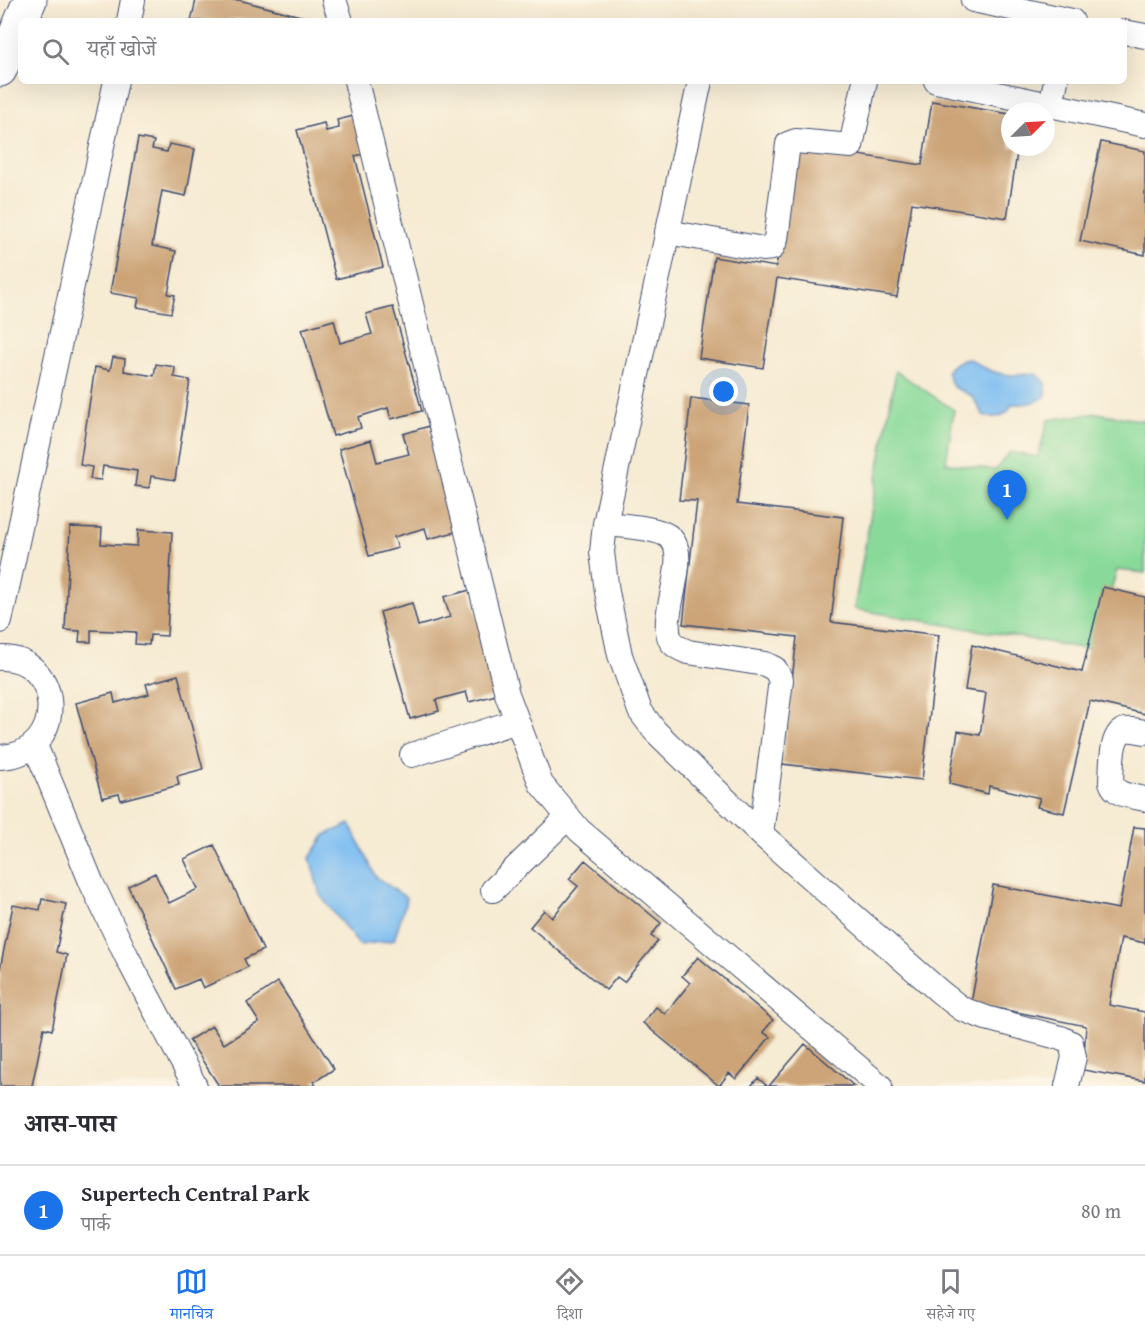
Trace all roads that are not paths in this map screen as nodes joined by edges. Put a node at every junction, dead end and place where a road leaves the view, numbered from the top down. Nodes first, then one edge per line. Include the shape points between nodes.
1 (30, 0) edge
2 (133, 0) edge
3 (334, 0) edge
4 (973, 0) edge
5 (22, 18) edge
6 (130, 18) edge
7 (340, 18) edge
8 (1054, 18) edge
9 (18, 28) edge
10 (1127, 33) edge
11 (1145, 36) edge
12 (0, 70) edge
13 (115, 84) edge
14 (357, 84) edge
15 (699, 84) edge
16 (864, 84) edge
17 (968, 84) edge
18 (1053, 92) edge
19 (1145, 125) edge
20 (667, 232) junction
21 (605, 524) junction
22 (0, 621) edge
23 (0, 658) edge
24 (517, 721) junction
25 (1145, 732) edge
26 (34, 745) junction
27 (412, 756) dead end
28 (0, 757) edge
29 (1145, 799) edge
30 (567, 818) junction
31 (761, 834) junction
32 (493, 890) dead end
33 (195, 1086) edge
34 (879, 1086) edge
35 (1068, 1086) edge

1 - 5 street
2 - 6 street
3 - 7 street
4 - 8 street
9 - 12 street
10 - 11 street
13 - 22 street
14 - 24 street via 507,694
15 - 20 street
16 - 20 street via 851,146 796,141 788,144 772,248
17 - 18 street
18 - 19 street
20 - 21 street
21 - 31 street via 602,552 607,592 620,655 640,711 655,731
21 - 31 street via 659,532 670,537 676,547 667,627 677,648 765,664 775,669 781,680
23 - 26 street via 20,661 32,669 48,693 49,721
24 - 27 street
24 - 30 street via 541,784
25 - 29 street via 1118,733 1111,782 1117,792
26 - 28 street via 22,753
26 - 33 street via 92,884
30 - 32 street
30 - 34 street
31 - 35 street via 962,1009 1071,1043 1074,1057

